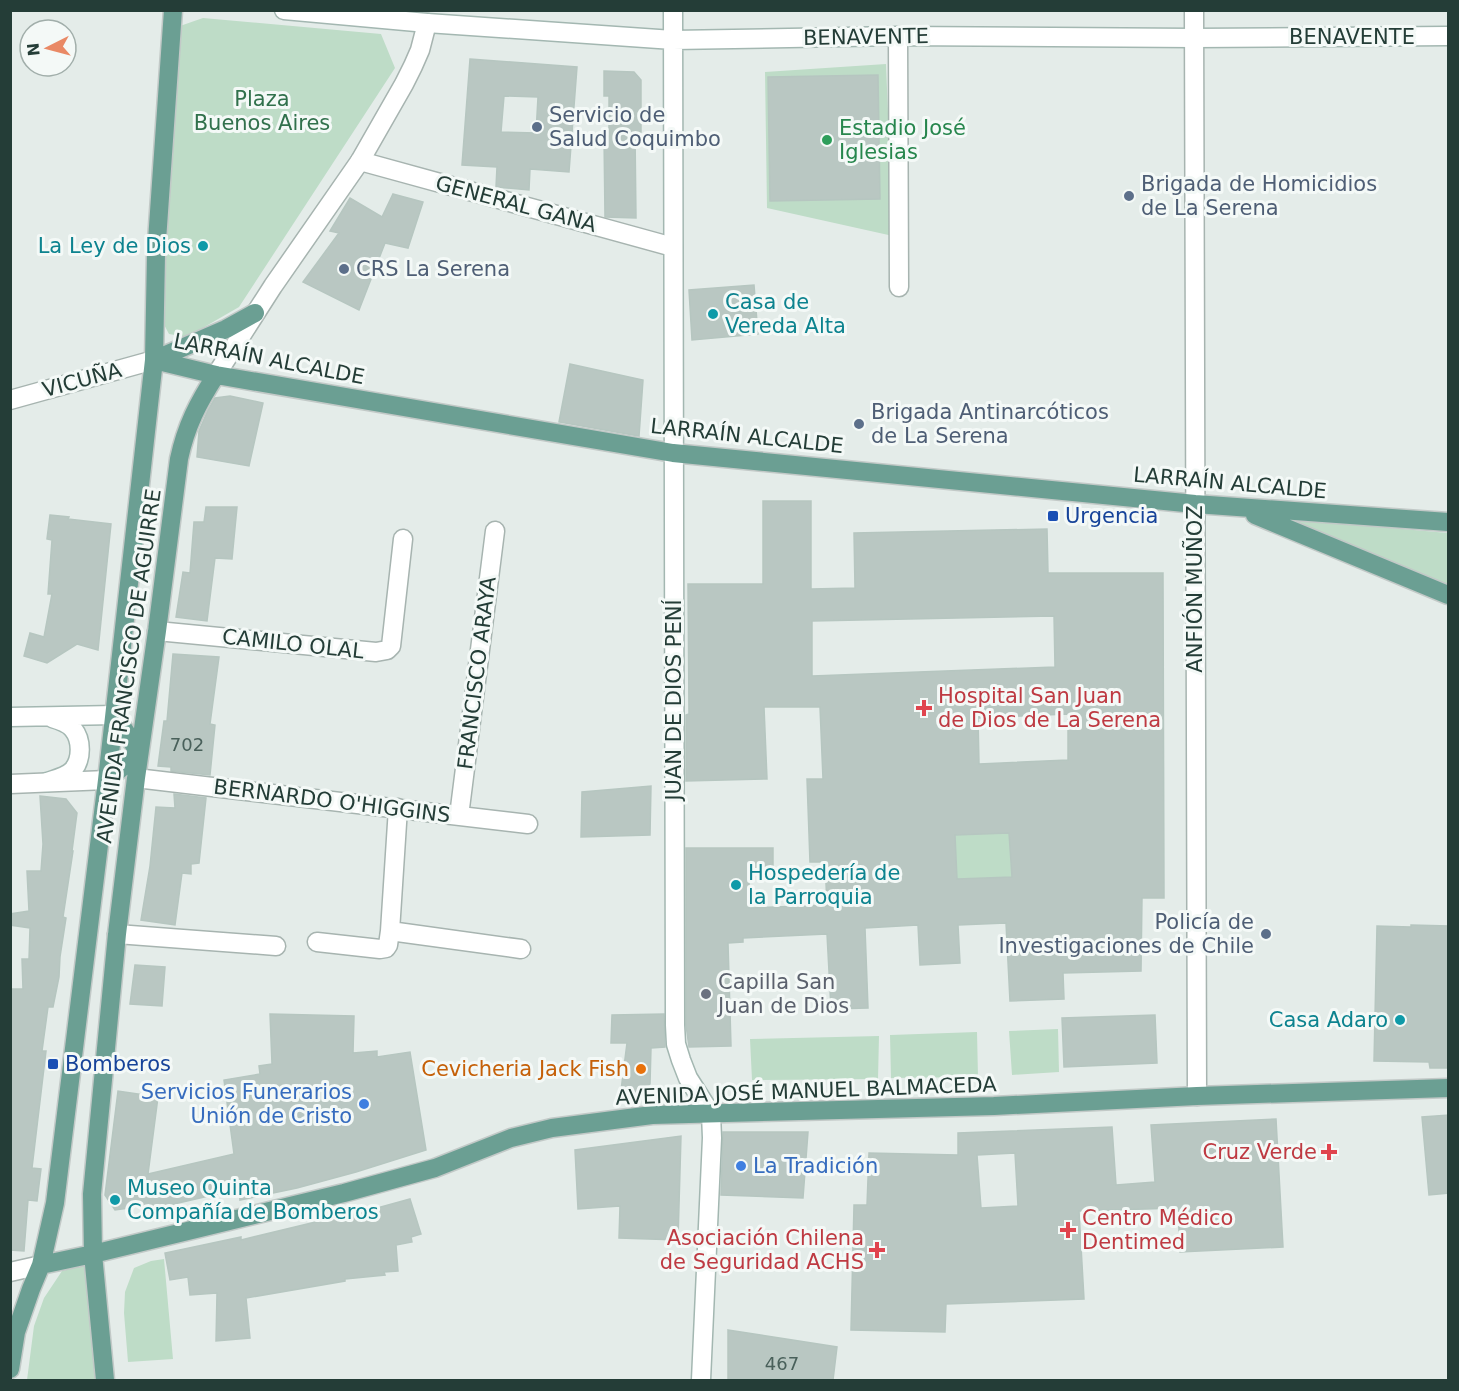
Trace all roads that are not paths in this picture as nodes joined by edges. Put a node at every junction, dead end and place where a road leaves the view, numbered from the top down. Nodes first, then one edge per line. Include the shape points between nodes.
1 (173, 10) edge
2 (284, 10) edge
3 (673, 10) edge
4 (1194, 10) edge
5 (427, 23) junction
6 (898, 36) junction
7 (1449, 36) edge
8 (1194, 38) junction
9 (673, 40) junction
10 (360, 161) junction
11 (673, 247) junction
12 (899, 287) dead end
13 (255, 313) junction
14 (154, 360) junction
15 (216, 375) junction
16 (10, 400) edge
17 (673, 453) junction
18 (1195, 504) junction
19 (1240, 508) junction
20 (1449, 522) edge
21 (495, 531) dead end
22 (403, 539) dead end
23 (1449, 595) edge
24 (157, 631) junction
25 (115, 715) junction
26 (45, 716) junction
27 (10, 717) edge
28 (139, 753) junction
29 (136, 778) junction
30 (107, 780) junction
31 (47, 782) junction
32 (10, 784) edge
33 (398, 808) junction
34 (459, 816) junction
35 (528, 824) dead end
36 (390, 931) junction
37 (117, 934) junction
38 (317, 942) dead end
39 (276, 946) dead end
40 (521, 949) dead end
41 (1449, 1088) edge
42 (1197, 1096) junction
43 (711, 1114) junction
44 (93, 1254) junction
45 (41, 1265) junction
46 (10, 1272) edge
47 (10, 1369) edge
48 (105, 1380) edge
49 (701, 1380) edge

1 - 14 main road, AVENIDA FRANCISCO DE AGUIRRE via 156,255
2 - 5 street, BENAVENTE
3 - 9 street, JUAN DE DIOS PENÍ
4 - 8 street, ANFIÓN MUÑOZ
5 - 9 street, BENAVENTE
5 - 10 street, AVENIDA FRANCISCO DE AGUIRRE via 413,66
6 - 8 street, BENAVENTE
6 - 9 street, BENAVENTE
6 - 12 street
7 - 8 street, BENAVENTE
8 - 18 street, ANFIÓN MUÑOZ
9 - 11 street, JUAN DE DIOS PENÍ
10 - 11 street, GENERAL GANA
10 - 13 street, AVENIDA FRANCISCO DE AGUIRRE
11 - 17 street, JUAN DE DIOS PENÍ
13 - 14 main road
13 - 15 street, AVENIDA FRANCISCO DE AGUIRRE
14 - 15 main road, LARRAÍN ALCALDE
14 - 16 street, VICUÑA
14 - 25 main road, AVENIDA FRANCISCO DE AGUIRRE
15 - 17 main road, LARRAÍN ALCALDE
15 - 24 main road, AVENIDA FRANCISCO DE AGUIRRE via 192,416 179,459
17 - 18 main road, LARRAÍN ALCALDE
17 - 43 street, JUAN DE DIOS PENÍ via 676,1044 688,1078
18 - 19 main road, LARRAÍN ALCALDE
18 - 42 street, ANFIÓN MUÑOZ
19 - 20 main road, LARRAÍN ALCALDE
19 - 23 main road
21 - 34 street, FRANCISCO ARAYA
22 - 24 street, CAMILO OLAL via 391,646 387,650
24 - 28 main road, AVENIDA FRANCISCO DE AGUIRRE
25 - 26 street
25 - 28 main road
25 - 30 main road, AVENIDA FRANCISCO DE AGUIRRE
26 - 27 street
26 - 31 street via 73,729 80,756 74,769
28 - 29 main road, AVENIDA FRANCISCO DE AGUIRRE
28 - 30 main road
29 - 33 street, BERNARDO O'HIGGINS
29 - 37 main road, AVENIDA FRANCISCO DE AGUIRRE
30 - 31 street
30 - 45 main road, AVENIDA FRANCISCO DE AGUIRRE via 55,1203
31 - 32 street
33 - 34 street, BERNARDO O'HIGGINS
33 - 36 street
34 - 35 street, BERNARDO O'HIGGINS
36 - 38 street via 388,945 380,950
36 - 40 street
37 - 39 street
37 - 44 main road, AVENIDA FRANCISCO DE AGUIRRE via 92,1194
41 - 42 main road, AVENIDA JOSÉ MANUEL BALMACEDA
42 - 43 main road, AVENIDA JOSÉ MANUEL BALMACEDA
43 - 44 main road, AVENIDA JOSÉ MANUEL BALMACEDA via 652,1115 511,1138 435,1168
43 - 49 street
44 - 45 main road, AVENIDA JOSÉ MANUEL BALMACEDA
44 - 48 main road, AVENIDA FRANCISCO DE AGUIRRE
45 - 46 street
45 - 47 main road, AVENIDA FRANCISCO DE AGUIRRE via 16,1332

